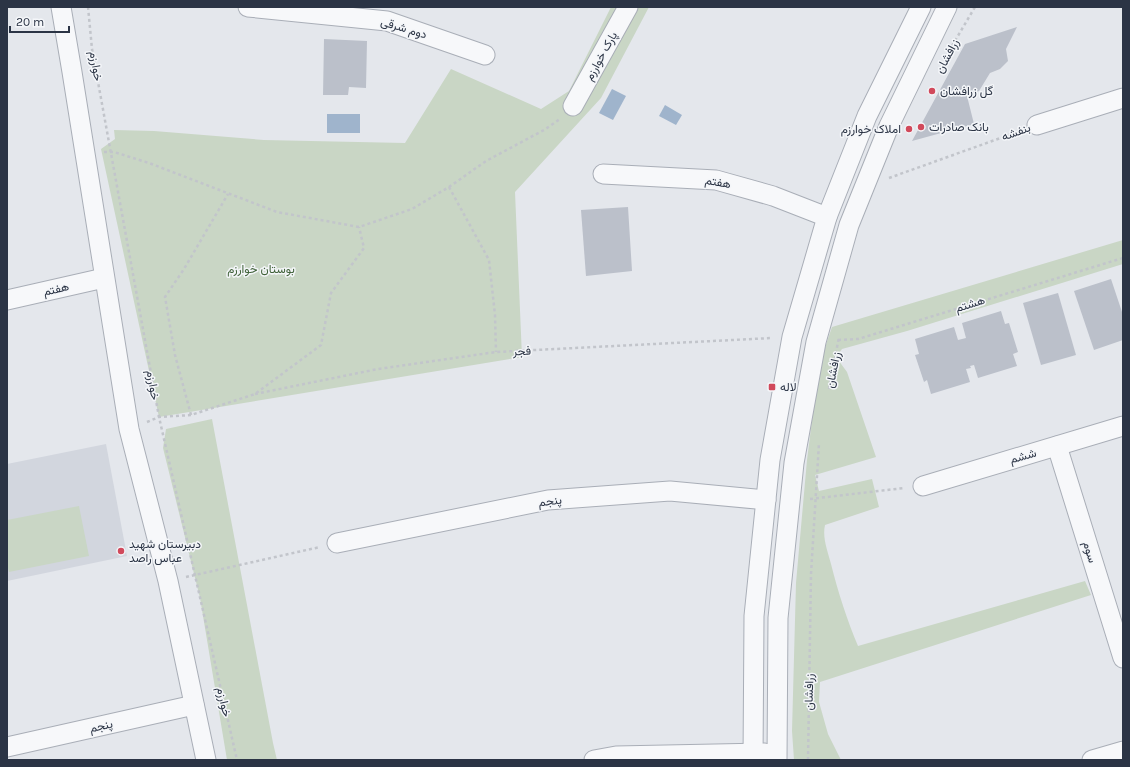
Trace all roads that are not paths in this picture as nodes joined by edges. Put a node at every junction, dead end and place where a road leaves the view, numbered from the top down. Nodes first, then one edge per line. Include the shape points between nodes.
1 (60, 7) edge
2 (248, 7) edge
3 (628, 7) edge
4 (921, 7) edge
5 (947, 7) edge
6 (485, 55) dead end
7 (1123, 98) edge
8 (574, 106) road end
9 (1037, 125) road end
10 (603, 174) dead end
11 (827, 217) junction
12 (104, 278) junction
13 (7, 300) edge
14 (1123, 426) edge
15 (1057, 446) junction
16 (922, 486) road end
17 (766, 500) junction
18 (338, 543) road end
19 (1123, 658) edge
20 (194, 705) junction
21 (7, 747) edge
22 (1123, 751) edge
23 (776, 756) edge
24 (753, 757) edge
25 (206, 760) edge
26 (594, 760) edge
27 (1092, 760) edge

1 - 12 street, خوارزم
2 - 6 street, دوم شرقی via 387,21
3 - 8 street, پارک خوارزم
4 - 11 street via 867,116
5 - 23 street, زرافشان via 889,126 849,225 816,342 794,463 778,618
7 - 9 street, بنفشه
10 - 11 street, هفتم via 716,180 773,196
11 - 17 street via 792,337 770,460
12 - 13 street, هفتم
12 - 20 street, خوارزم via 129,429 168,581
14 - 15 street, ششم
15 - 16 street, ششم
15 - 19 street, سوم
17 - 18 street, پنجم via 670,491 548,500
17 - 24 street via 754,616
20 - 21 street, پنجم
20 - 25 street, خوارزم
22 - 27 street
23 - 24 street
24 - 26 street via 616,756

